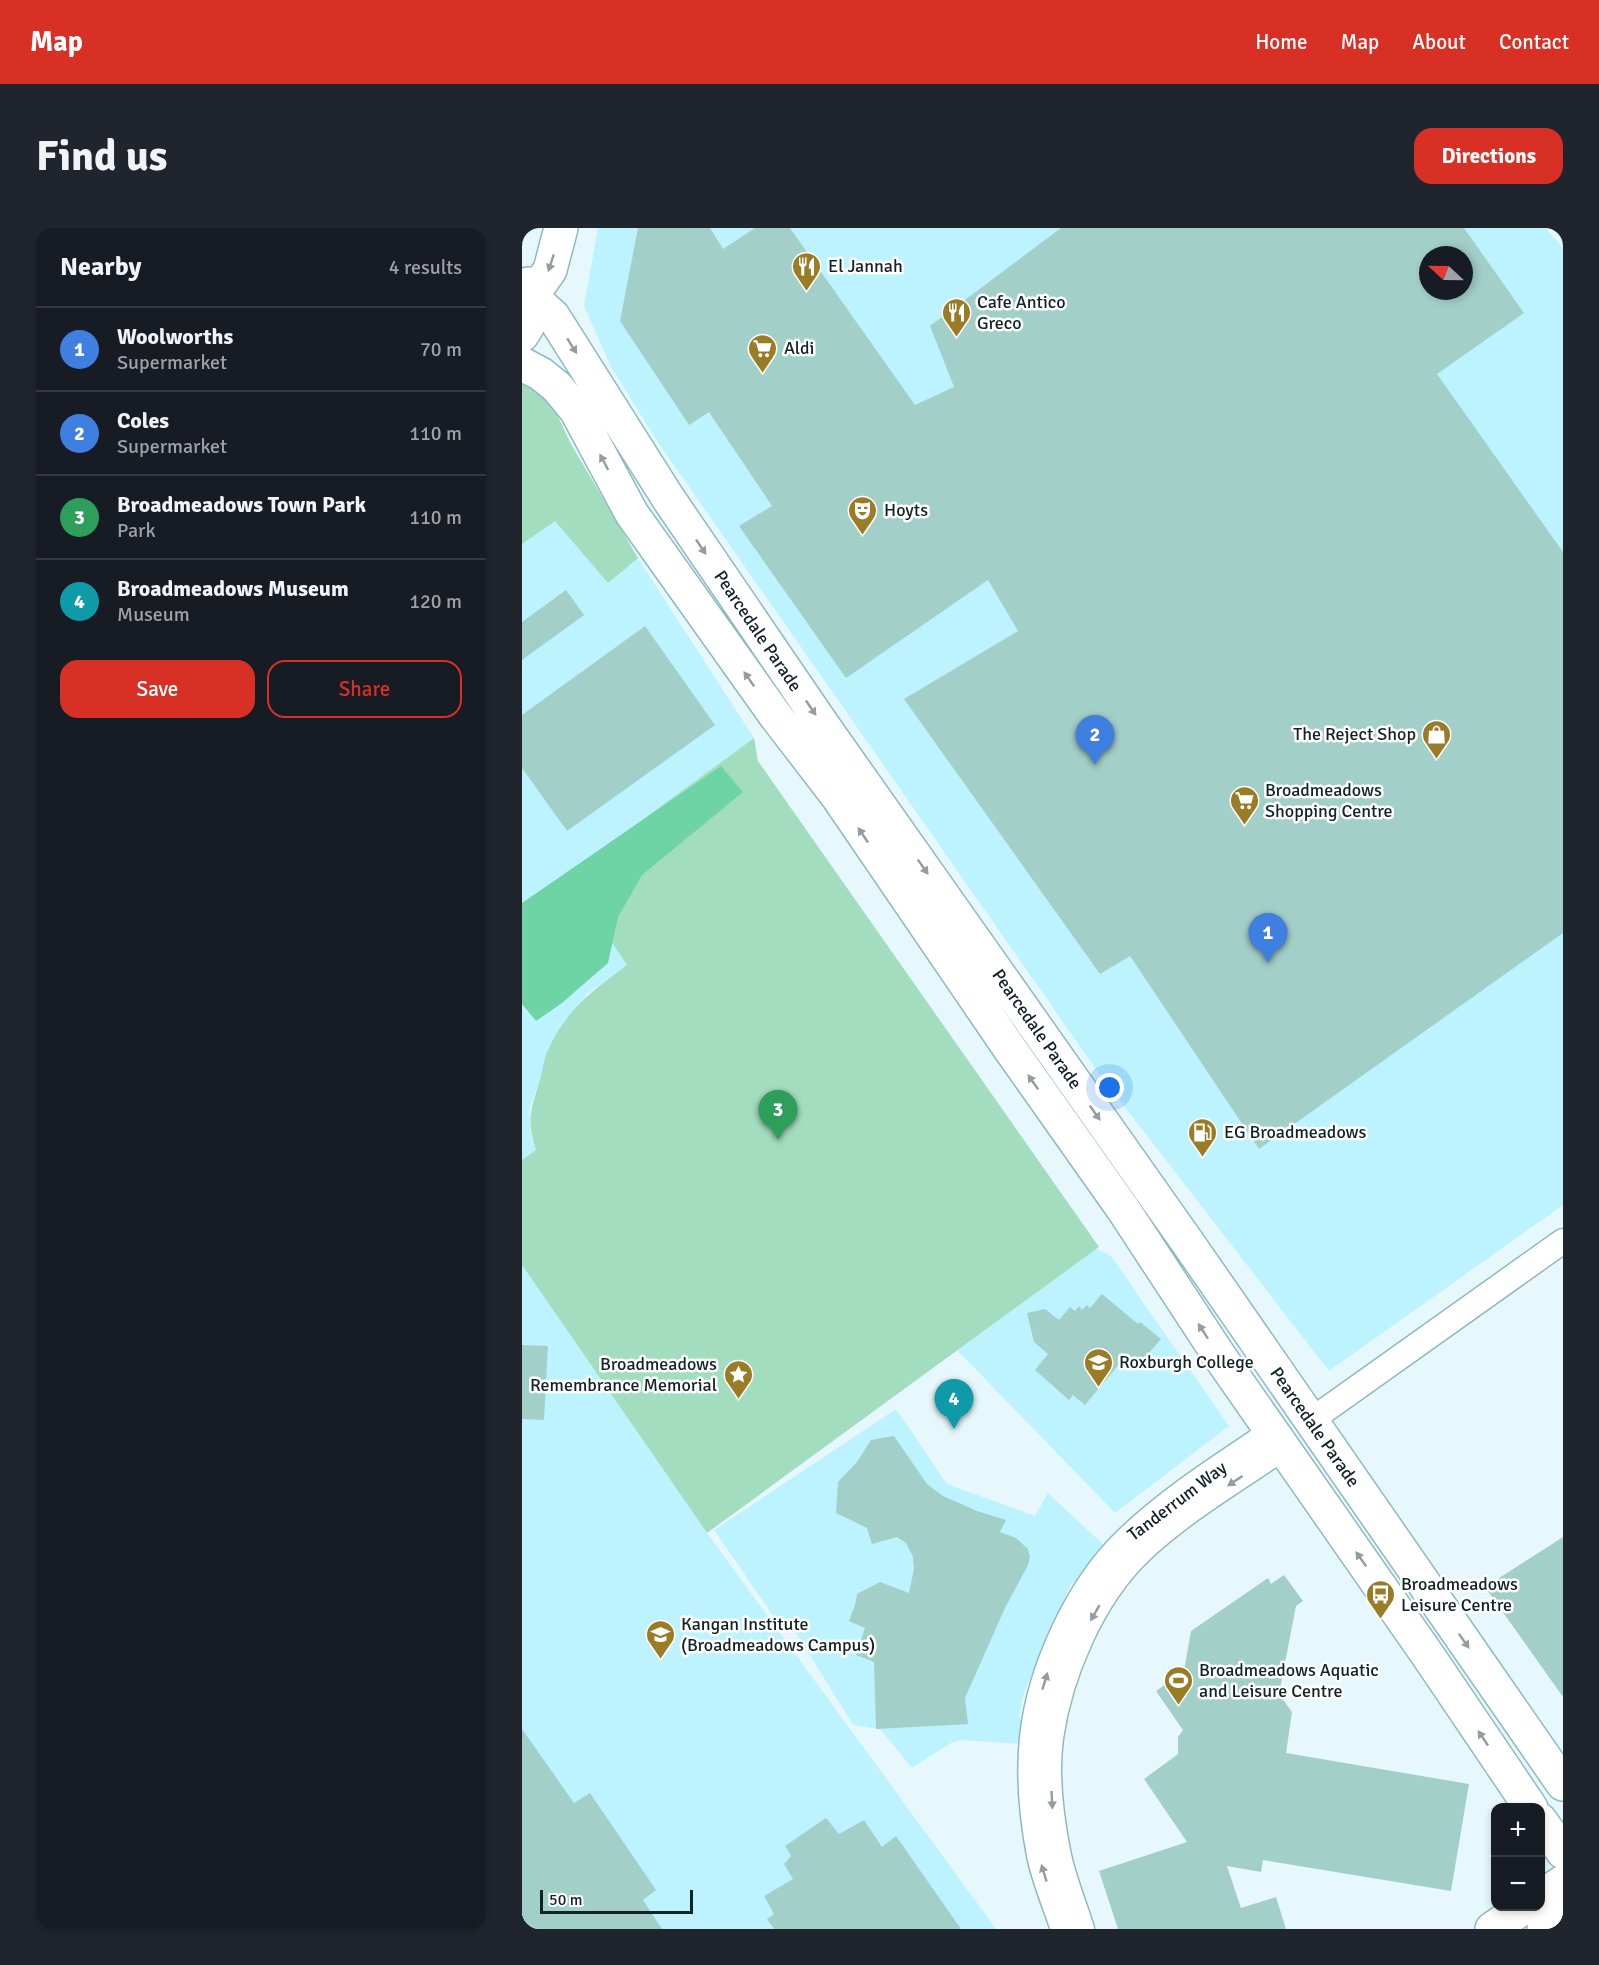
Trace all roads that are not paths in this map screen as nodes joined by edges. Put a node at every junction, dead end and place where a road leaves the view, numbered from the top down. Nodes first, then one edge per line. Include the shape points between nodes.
1 (561, 228) edge
2 (530, 291) edge
3 (522, 335) edge
4 (522, 364) edge
5 (1563, 1241) edge
6 (1310, 1421) junction
7 (1277, 1440) junction
8 (1530, 1736) junction
9 (1563, 1760) edge
10 (1563, 1784) edge
11 (1523, 1800) edge
12 (1545, 1827) edge
13 (1563, 1852) edge
14 (1563, 1882) edge
15 (1545, 1894) edge
16 (1505, 1911) edge
17 (1518, 1911) edge
18 (1563, 1917) edge
19 (1063, 1929) edge
20 (1082, 1929) edge
21 (1491, 1929) edge
22 (1544, 1929) edge

1 -> 2 street via 550,270
2 - 3 street via 528,327
2 -> 6 street, Pearcedale Parade via 553,316 668,498 809,705
7 -> 4 street, Pearcedale Parade via 1123,1209 838,797 632,514 576,410 557,387
5 - 6 street, Tanderrum Way
6 - 7 street, Tanderrum Way
6 -> 8 street, Pearcedale Parade
11 -> 7 street, Pearcedale Parade via 1429,1657
19 -> 7 street, Tanderrum Way via 1040,1857 1032,1787 1032,1738 1054,1652 1086,1591 1124,1541 1172,1501
7 -> 20 street, Tanderrum Way via 1138,1554 1102,1601 1072,1659 1051,1740 1052,1807 1058,1853
8 - 9 street
8 - 10 street, Pearcedale Parade
12 - 13 street
14 - 15 street
16 - 21 street
17 - 21 street
18 - 22 street

